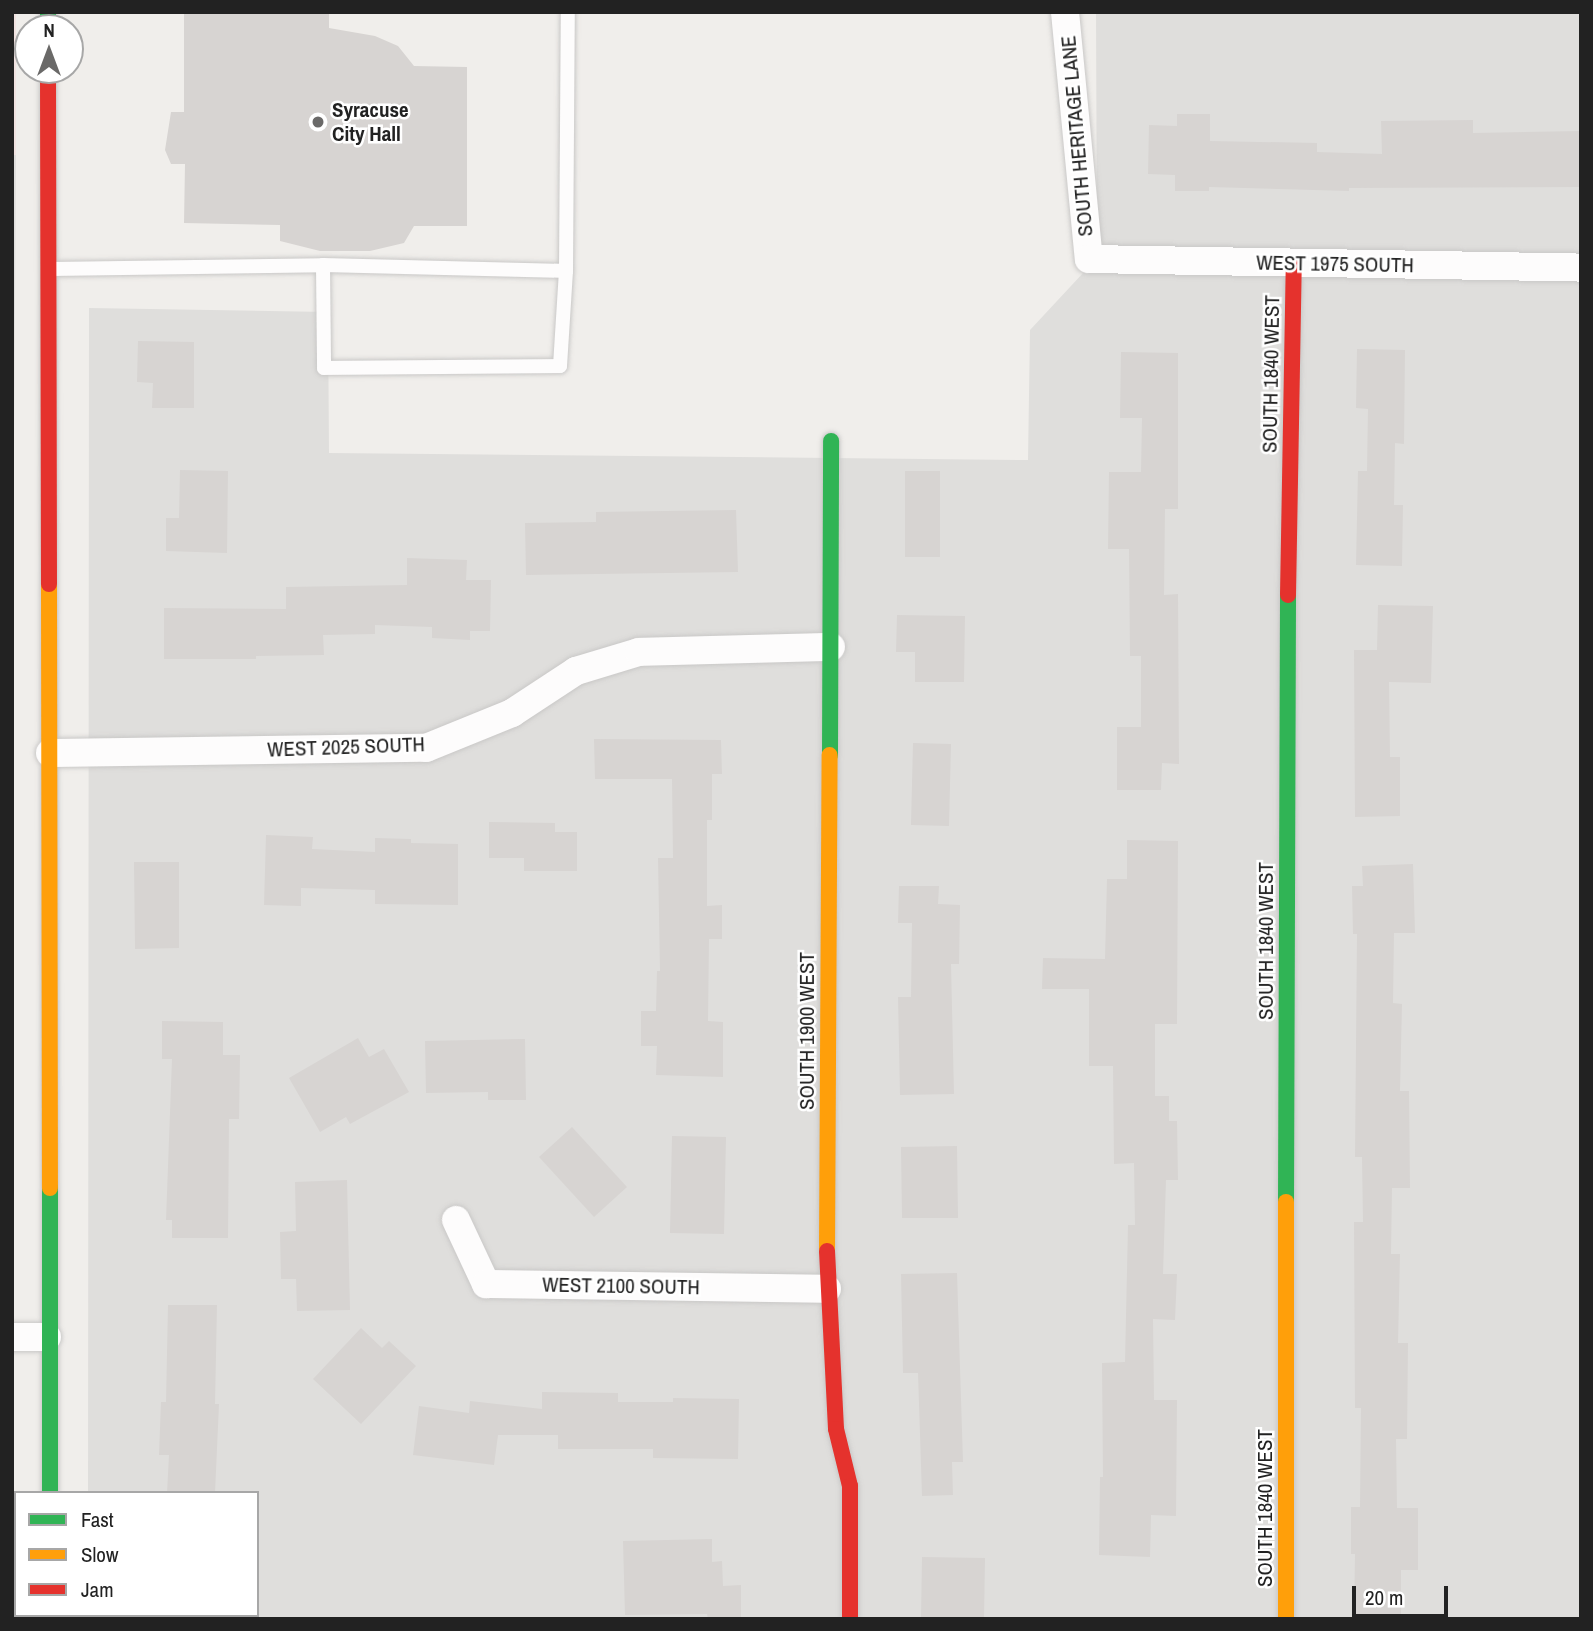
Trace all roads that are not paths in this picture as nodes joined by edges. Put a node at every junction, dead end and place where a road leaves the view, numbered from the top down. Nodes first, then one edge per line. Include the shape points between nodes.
1 (568, 12) edge
2 (1065, 12) edge
3 (48, 84) edge
4 (1088, 259) joint
5 (1294, 264) junction
6 (323, 265) junction
7 (1581, 268) edge
8 (49, 269) junction
9 (566, 271) junction
10 (831, 441) dead end
11 (831, 647) junction
12 (50, 753) junction
13 (456, 1220) dead end
14 (827, 1289) junction
15 (12, 1337) edge
16 (47, 1337) junction
17 (50, 1491) edge
18 (850, 1619) edge
19 (1286, 1619) edge

1 - 9 lane
2 - 4 street, SOUTH HERITAGE LANE
3 - 8 street
4 - 5 street, WEST 1975 SOUTH
5 - 7 street, WEST 1975 SOUTH
5 - 19 street, SOUTH 1840 WEST via 1287,644
6 - 8 lane
6 - 9 lane
6 - 9 lane via 324,368 560,366
8 - 12 street
10 - 11 street, SOUTH 1900 WEST
11 - 12 street, WEST 2025 SOUTH via 639,652 576,671 513,713 426,748
11 - 14 street, SOUTH 1900 WEST
12 - 16 street
13 - 14 street, WEST 2100 SOUTH via 486,1284
14 - 18 street, SOUTH 1900 WEST via 836,1429 850,1486
15 - 16 street
16 - 17 street

